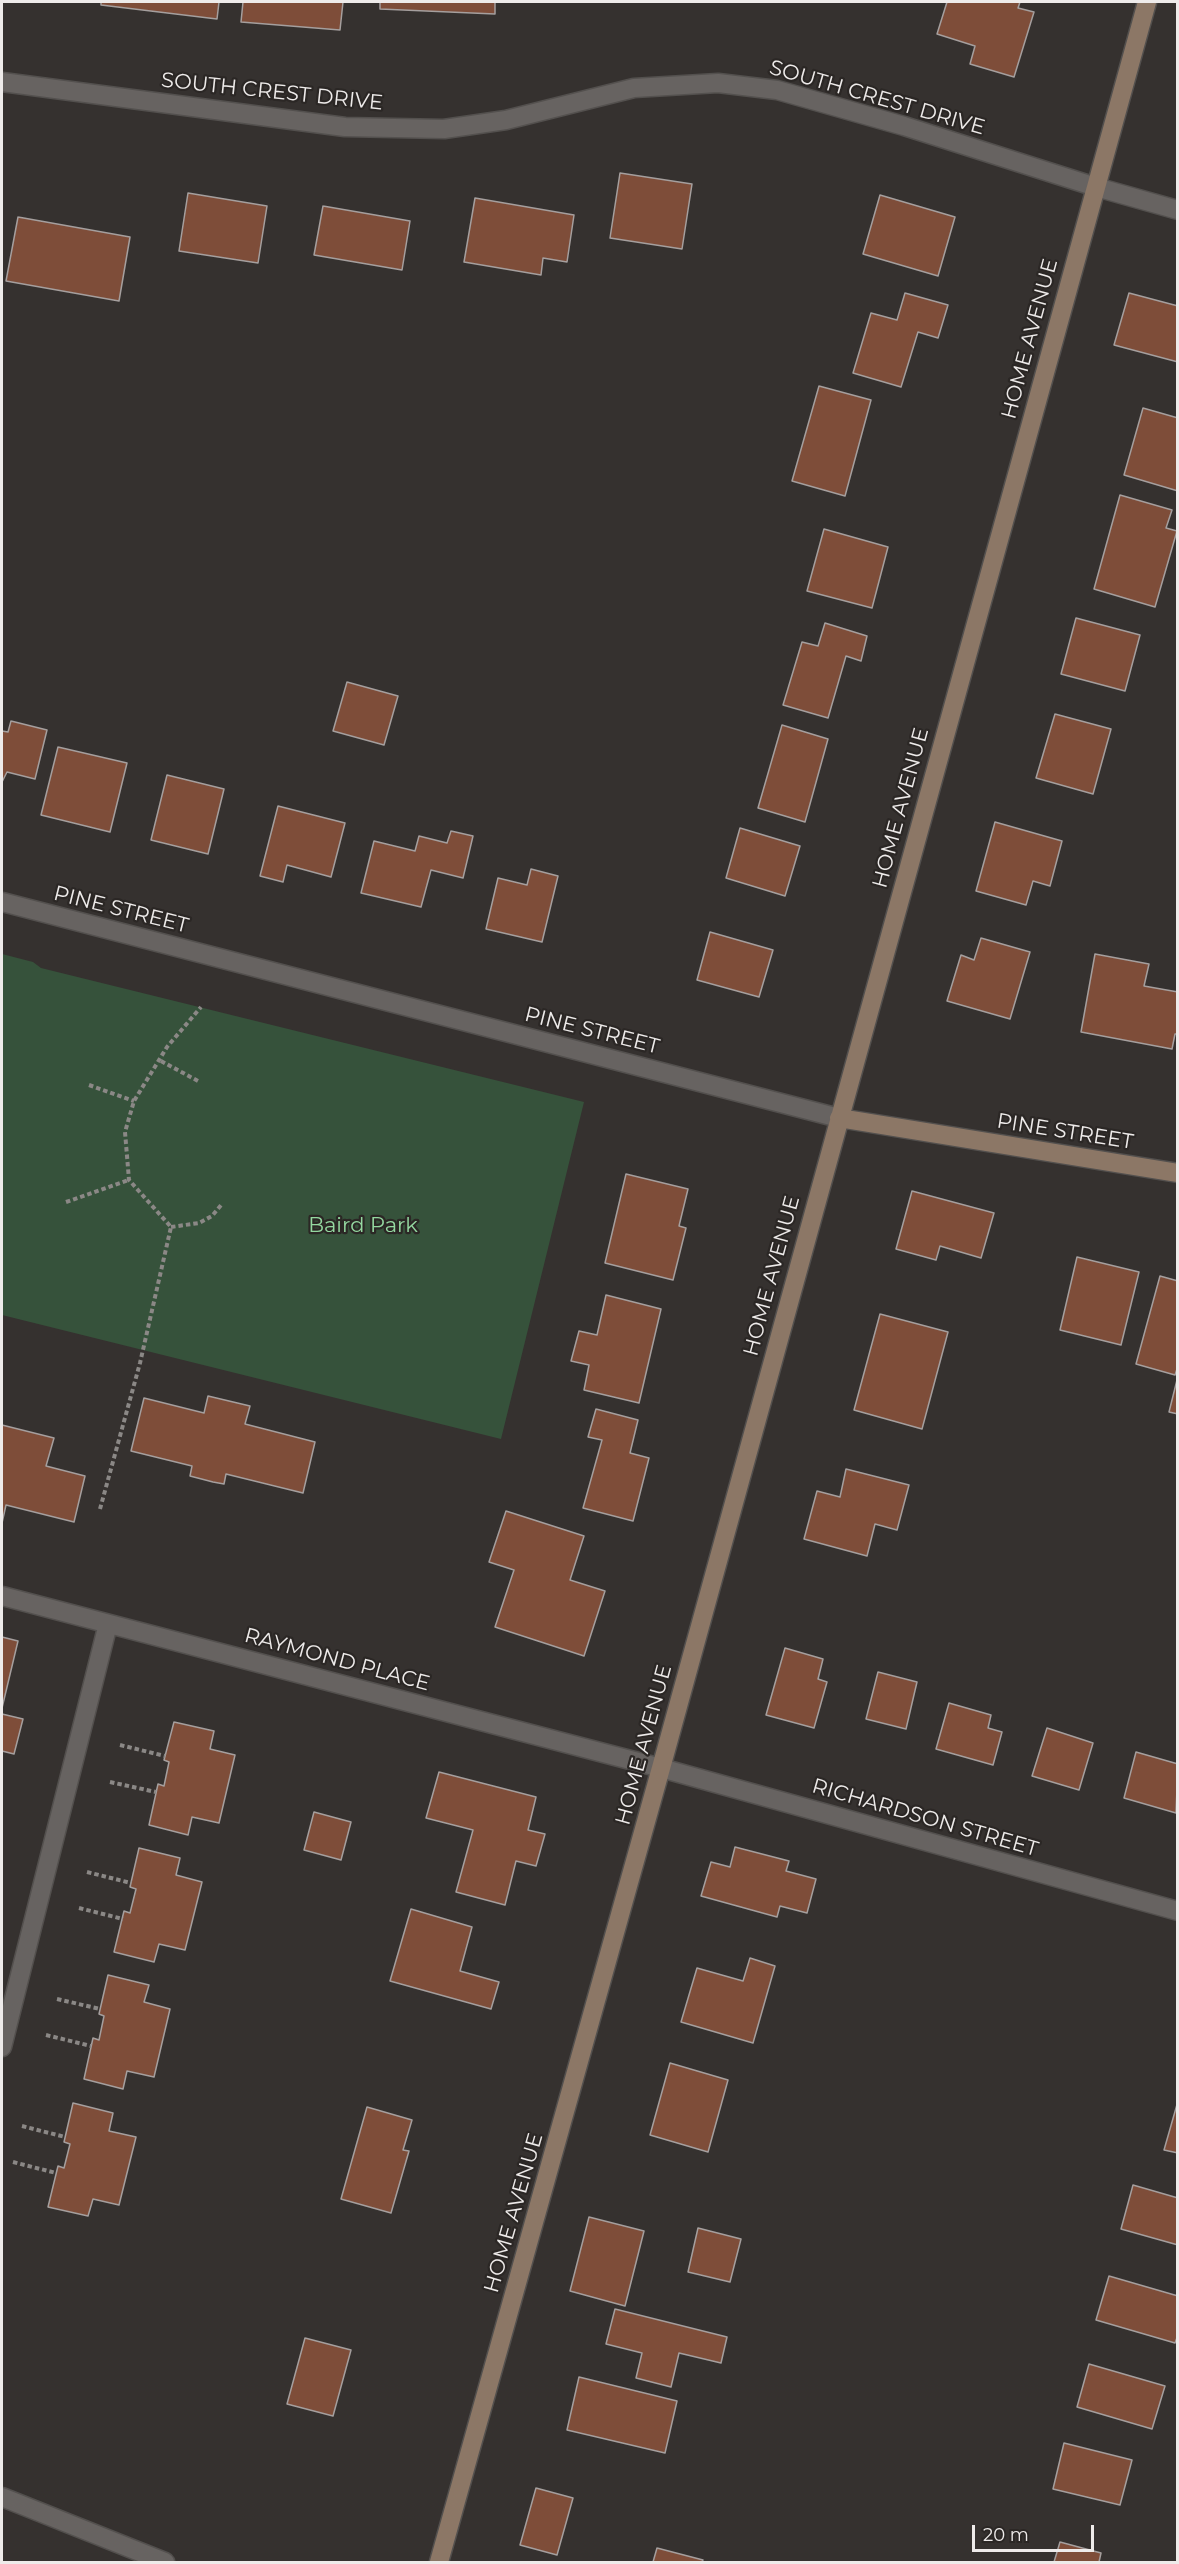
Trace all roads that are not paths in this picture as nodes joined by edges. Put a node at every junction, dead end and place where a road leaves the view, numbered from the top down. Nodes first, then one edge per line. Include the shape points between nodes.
1 (1147, 2) edge
2 (2, 82) edge
3 (1096, 187) junction
4 (1178, 210) edge
5 (2, 902) edge
6 (839, 1118) junction
7 (1178, 1173) edge
8 (2, 1596) edge
9 (108, 1624) junction
10 (661, 1768) junction
11 (1178, 1911) edge
12 (2, 2047) edge
13 (2, 2497) edge
14 (165, 2562) edge
15 (440, 2562) edge

1 - 3 main road, HOME AVENUE
2 - 3 street, SOUTH CREST DRIVE via 345,127 444,129 506,120 634,88 718,83 777,90
3 - 4 street, SOUTH CREST DRIVE
3 - 6 main road, HOME AVENUE
5 - 6 street, PINE STREET
6 - 7 main road, PINE STREET
6 - 10 main road, HOME AVENUE
8 - 9 street, RAYMOND PLACE
9 - 10 street, RAYMOND PLACE
9 - 12 street
10 - 11 street, RICHARDSON STREET
10 - 15 main road, HOME AVENUE
13 - 14 street

